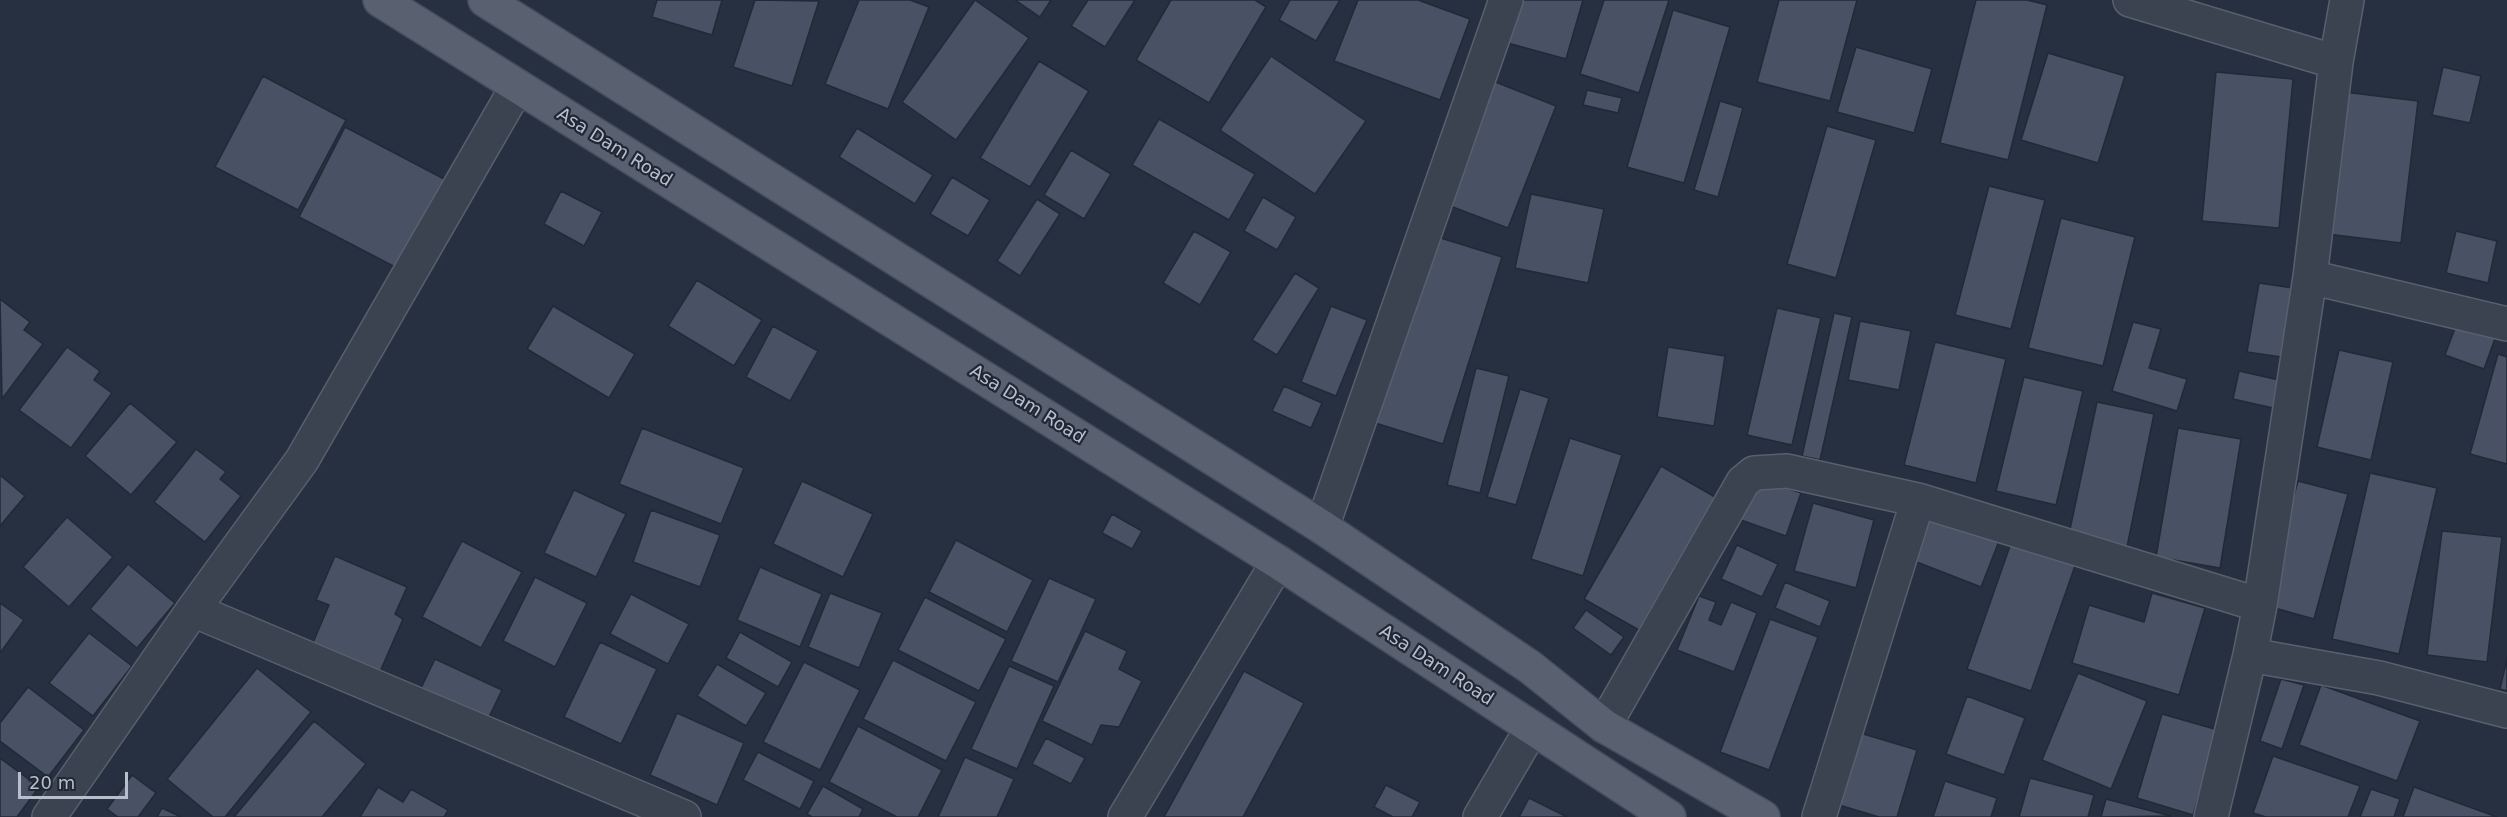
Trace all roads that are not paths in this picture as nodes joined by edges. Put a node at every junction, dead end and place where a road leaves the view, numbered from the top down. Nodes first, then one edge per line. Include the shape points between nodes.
1 (380, 0) edge
2 (1506, 0) edge
3 (2130, 0) edge
4 (2347, 0) edge
5 (498, 3) edge
6 (2336, 62) junction
7 (517, 87) junction
8 (2310, 277) junction
9 (2507, 324) edge
10 (1918, 500) junction
11 (1322, 526) junction
12 (1278, 562) junction
13 (2260, 605) junction
14 (193, 610) junction
15 (2250, 655) junction
16 (1530, 667) junction
17 (1503, 710) junction
18 (2507, 711) edge
19 (1604, 726) junction
20 (1532, 728) junction
21 (49, 817) edge
22 (684, 817) edge
23 (1125, 817) edge
24 (1480, 817) edge
25 (1669, 817) edge
26 (1764, 817) edge
27 (1819, 817) edge
28 (2211, 817) edge

1 - 7 main road, Asa Dam Road
2 - 11 street
3 - 6 street
4 - 6 street
5 - 11 main road
6 - 8 street
7 - 12 main road, Asa Dam Road
7 - 14 street via 302,460
8 - 9 street
8 - 13 street
10 - 13 street
10 - 19 street via 1787,471 1754,472 1743,482
10 - 27 street
11 - 16 main road
12 - 17 main road, Asa Dam Road
12 - 23 street
13 - 15 street
14 - 21 street
14 - 22 street
15 - 18 street via 2379,678
15 - 28 street
16 - 17 main road
16 - 19 main road
17 - 20 main road, Asa Dam Road
19 - 26 main road
20 - 24 street
20 - 25 main road, Asa Dam Road

